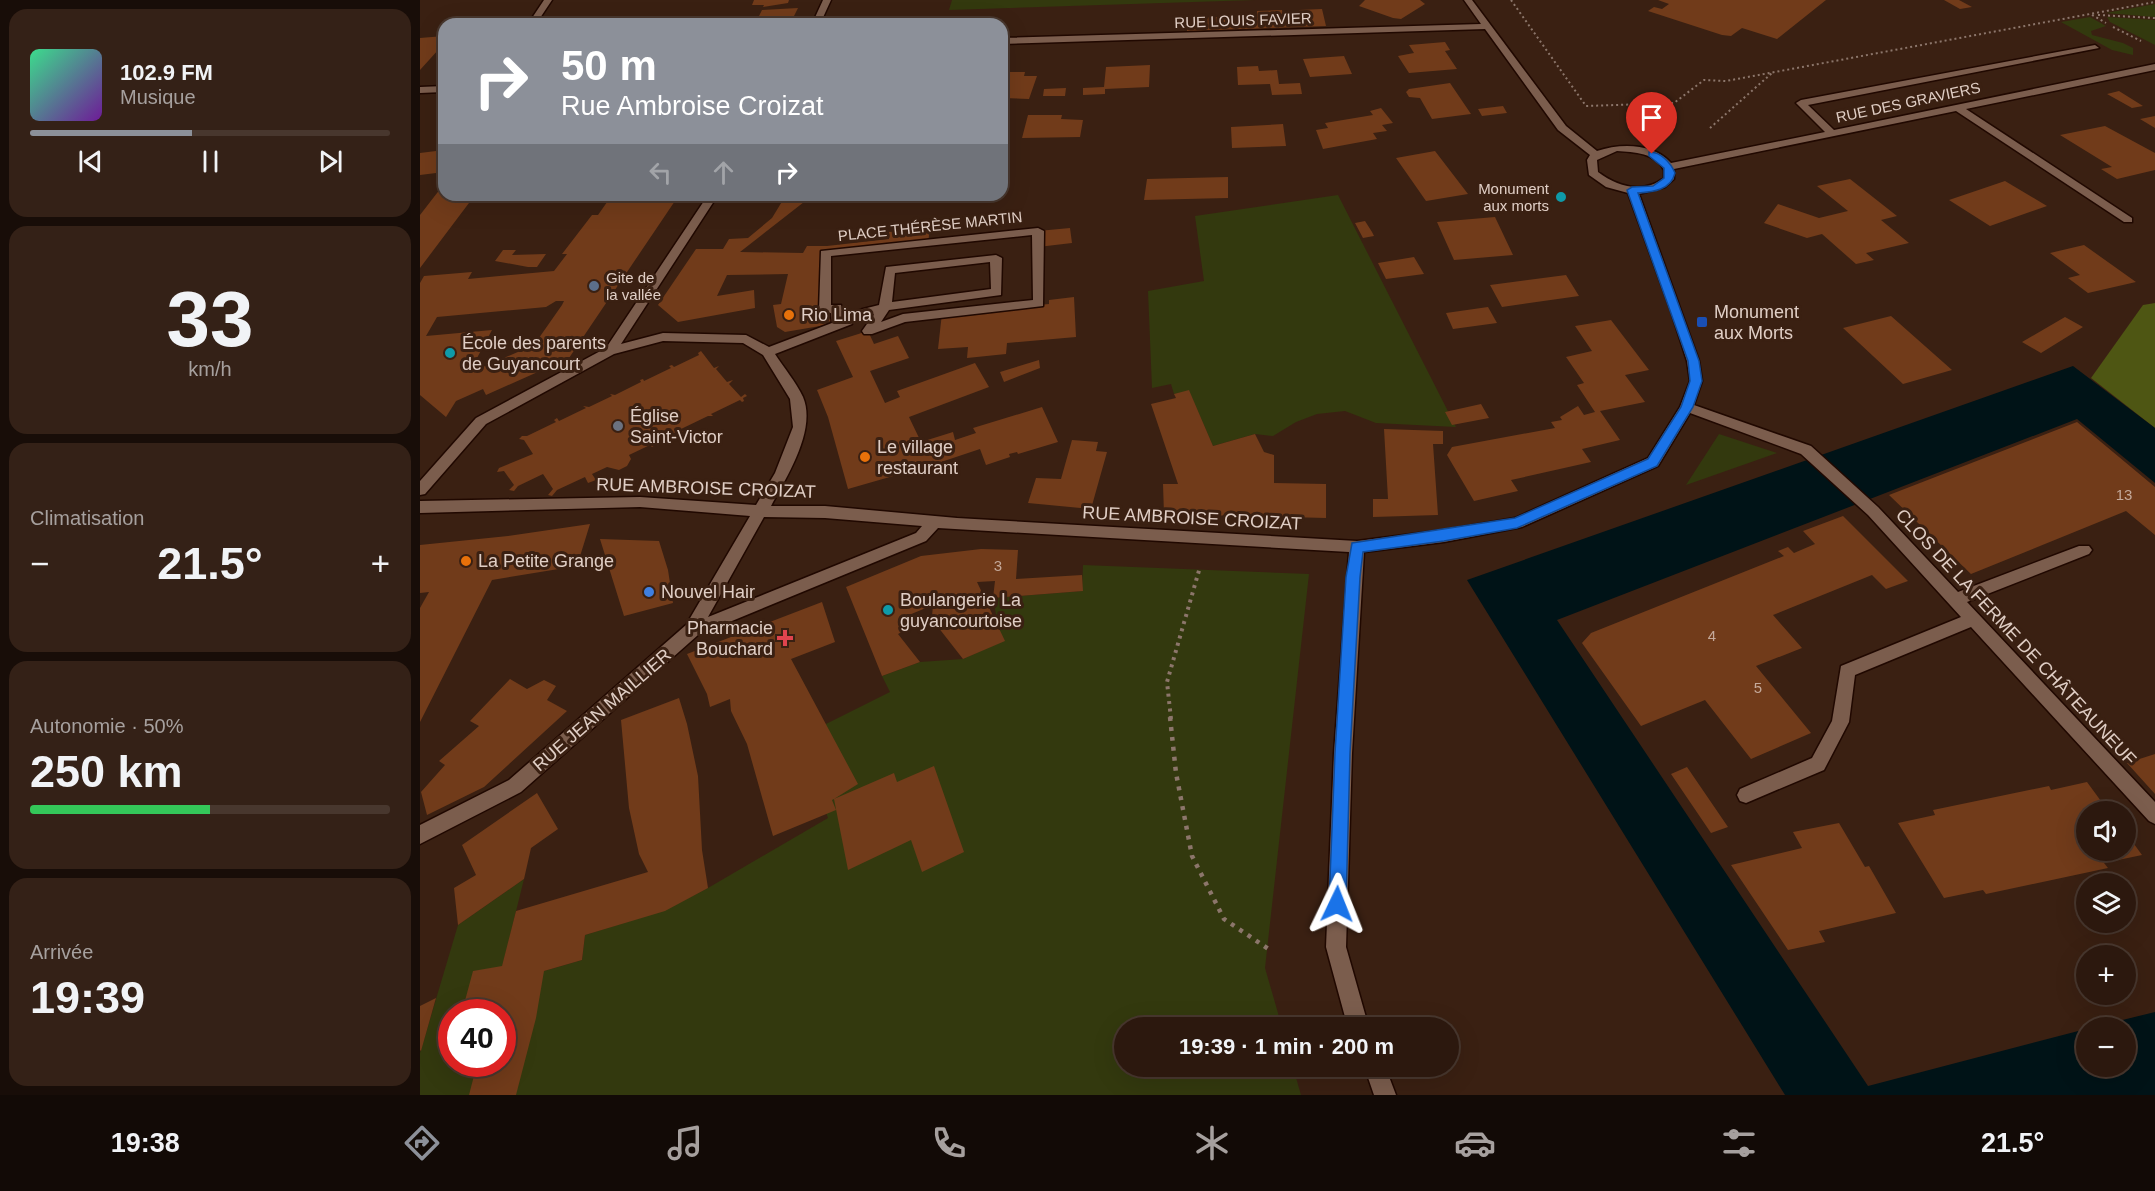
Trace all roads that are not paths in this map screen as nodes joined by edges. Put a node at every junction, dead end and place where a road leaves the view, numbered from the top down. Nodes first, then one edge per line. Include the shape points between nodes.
1 (548, 0) edge
2 (827, 0) edge
3 (1468, 0) edge
4 (535, 18) edge
5 (819, 18) edge
6 (1485, 26) junction
7 (1008, 41) edge
8 (2095, 48) dead end
9 (2155, 68) edge
10 (438, 89) edge
11 (420, 90) edge
12 (1957, 107) junction
13 (1832, 133) junction
14 (1596, 155) junction
15 (1668, 166) junction
16 (1632, 190) junction
17 (709, 201) edge
18 (2128, 220) dead end
19 (885, 307) junction
20 (610, 351) junction
21 (768, 352) junction
22 (1687, 407) junction
23 (420, 490) edge
24 (420, 507) edge
25 (762, 511) junction
26 (936, 521) junction
27 (1357, 547) junction
28 (2084, 550) dead end
29 (1956, 600) junction
30 (1973, 619) junction
31 (692, 630) junction
32 (1746, 795) dead end
33 (2155, 815) edge
34 (420, 834) edge
35 (1356, 1017) edge
36 (1378, 1077) edge
37 (1385, 1095) edge

1 - 4 street
2 - 5 street
3 - 6 street
6 - 7 street, RUE LOUIS FAVIER
6 - 14 street via 1562,128
8 - 13 street via 1801,103
9 - 12 street, RUE DES GRAVIERS
10 - 11 street
12 - 13 street, RUE DES GRAVIERS
12 - 18 street
13 - 15 street, RUE DES GRAVIERS
14 - 15 street via 1628,148 1652,154
14 - 16 street via 1592,160 1593,173 1609,184
15 - 16 street via 1669,179 1663,185
16 - 22 street, RUE AMBROISE CROIZAT via 1693,361 1696,381
17 - 20 street
19 - 19 street, PLACE THÉRÈSE MARTIN via 997,292 996,258 890,270
19 - 19 street, PLACE THÉRÈSE MARTIN via 867,331 903,318 1039,303 1038,231 825,253 825,310 837,308 837,320
19 - 21 street, PLACE THÉRÈSE MARTIN
20 - 21 street via 663,337 714,337 747,339
20 - 23 street via 481,421
21 - 25 street, RUE JEAN MAILLIER via 797,399 800,427
22 - 27 street, RUE AMBROISE CROIZAT via 1653,462 1517,523
22 - 29 street, CLOS DE LA FERME DE CHÂTEAUNEUF via 1806,450 1873,511
24 - 25 street, RUE AMBROISE CROIZAT via 640,502
25 - 26 street, RUE AMBROISE CROIZAT
25 - 31 street, RUE JEAN MAILLIER
26 - 27 street, RUE AMBROISE CROIZAT
26 - 31 street via 921,537
27 - 35 street via 1342,753 1336,947
28 - 29 street
29 - 30 street, CLOS DE LA FERME DE CHÂTEAUNEUF
30 - 32 street via 1847,671 1840,722 1818,764
30 - 33 street, CLOS DE LA FERME DE CHÂTEAUNEUF
31 - 34 street, RUE JEAN MAILLIER via 515,786
36 - 37 street

